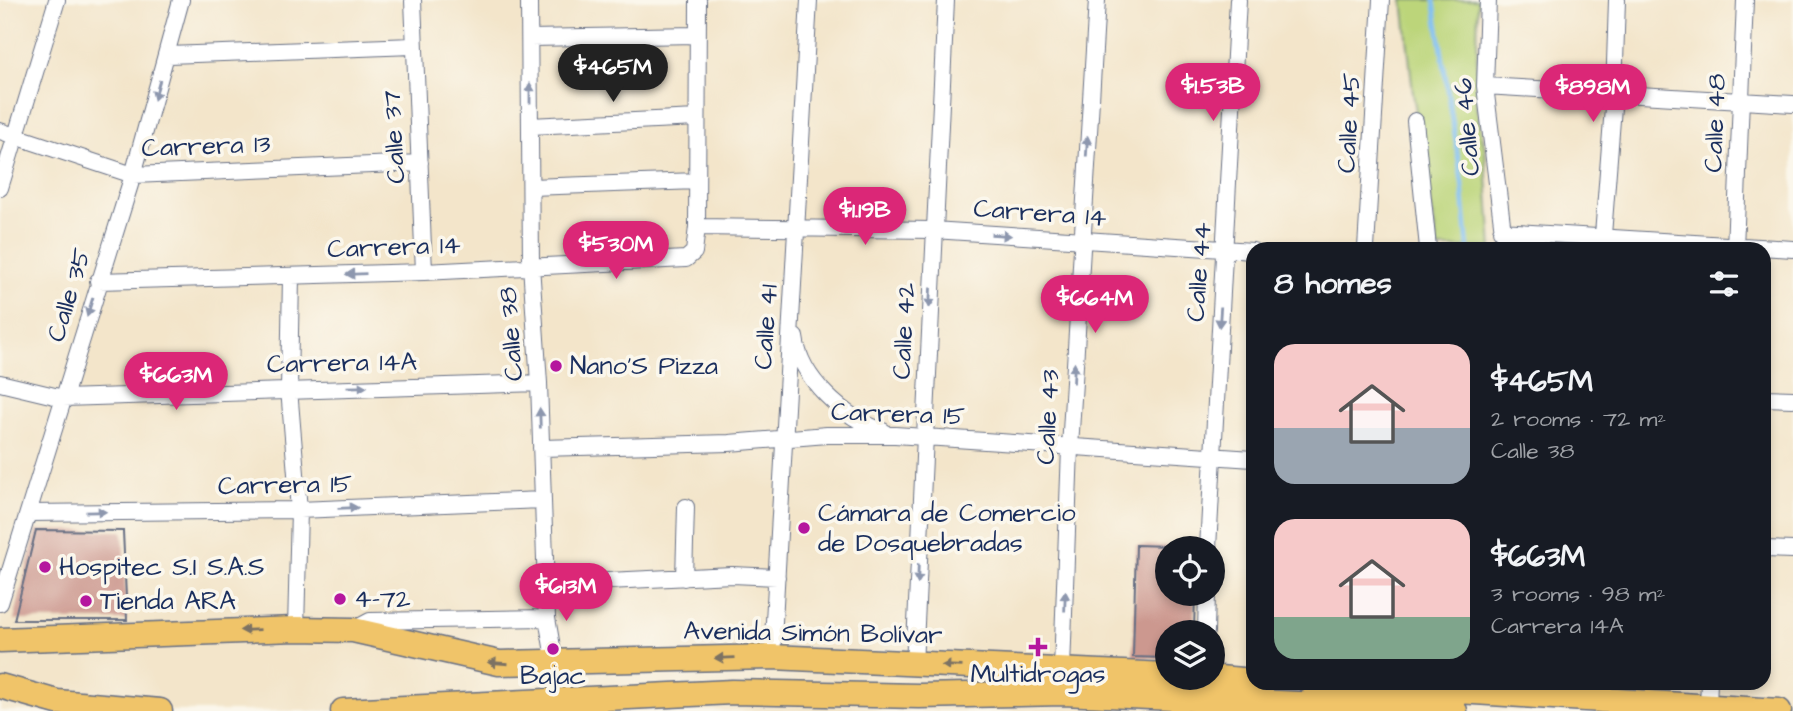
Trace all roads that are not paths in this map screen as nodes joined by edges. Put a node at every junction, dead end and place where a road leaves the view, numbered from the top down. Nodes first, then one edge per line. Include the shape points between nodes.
1 (57, 0) edge
2 (181, 0) edge
3 (413, 0) edge
4 (529, 0) edge
5 (698, 0) edge
6 (809, 0) edge
7 (946, 0) edge
8 (1097, 0) edge
9 (1238, 0) edge
10 (1381, 0) edge
11 (1488, 0) edge
12 (1617, 0) edge
13 (1745, 0) edge
14 (696, 35) junction
15 (530, 38) junction
16 (413, 47) junction
17 (168, 55) junction
18 (1485, 86) junction
19 (1614, 94) junction
20 (1740, 101) junction
21 (1793, 103) edge
22 (697, 118) junction
23 (1415, 121) dead end
24 (530, 127) junction
25 (7, 133) edge
26 (420, 163) junction
27 (133, 174) junction
28 (697, 181) junction
29 (531, 187) junction
30 (0, 188) edge
31 (697, 227) junction
32 (796, 228) junction
33 (933, 230) junction
34 (1501, 231) junction
35 (1081, 241) junction
36 (1366, 242) edge
37 (1427, 242) edge
38 (1504, 242) edge
39 (1603, 242) edge
40 (1735, 242) edge
41 (1225, 249) junction
42 (1771, 249) edge
43 (1793, 249) edge
44 (1246, 250) edge
45 (531, 265) junction
46 (424, 272) junction
47 (291, 276) junction
48 (98, 281) junction
49 (792, 313) junction
50 (0, 383) edge
51 (539, 383) junction
52 (289, 389) junction
53 (63, 398) junction
54 (1771, 398) edge
55 (1793, 399) edge
56 (895, 435) junction
57 (783, 438) junction
58 (923, 439) junction
59 (541, 448) junction
60 (1070, 448) junction
61 (1211, 456) junction
62 (1246, 458) edge
63 (542, 500) junction
64 (685, 507) dead end
65 (299, 510) junction
66 (28, 513) junction
67 (1208, 536) edge
68 (1771, 549) edge
69 (1793, 550) edge
70 (684, 578) junction
71 (777, 578) junction
72 (546, 584) junction
73 (0, 603) edge
74 (547, 618) junction
75 (296, 629) junction
76 (354, 630) junction
77 (0, 640) edge
78 (772, 657) junction
79 (555, 664) junction
80 (914, 665) junction
81 (1155, 676) edge
82 (1155, 678) edge
83 (1063, 681) junction
84 (1225, 684) edge
85 (0, 686) edge
86 (1413, 690) edge
87 (1579, 691) edge
88 (1709, 694) edge
89 (1460, 695) edge
90 (1256, 698) edge
91 (571, 706) edge
92 (100, 709) edge
93 (160, 711) edge
94 (343, 711) edge
95 (351, 711) edge
96 (1779, 711) edge

1 - 25 street
2 - 17 street, Calle 35
3 - 16 street, Calle 37
4 - 15 street, Calle 38
5 - 14 street
6 - 32 street, Calle 41
7 - 33 street, Calle 42
35 -> 8 street, Calle 43
9 - 41 street, Calle 44
10 - 36 street, Calle 45
11 - 18 street, Calle 46
12 - 19 street
13 - 20 street, Calle 48
14 - 15 street
14 - 22 street
24 -> 15 street, Calle 38
16 - 17 street
16 - 26 street, Calle 37
17 -> 27 street, Calle 35
18 - 19 street
18 - 34 street, Calle 46
19 - 20 street
19 - 39 street
20 - 21 street
20 - 40 street, Calle 48
22 - 24 street
22 - 28 street
23 - 37 street
24 - 29 street, Calle 38
25 - 27 street, Carrera 13
25 - 30 street
26 - 27 street, Carrera 13
26 - 46 street, Calle 37
27 - 48 street, Calle 35
28 - 29 street
28 - 31 street
29 - 45 street, Calle 38
31 - 32 street, Carrera 14
31 - 45 street, Carrera 14 via 691,257 681,260
32 - 33 street, Carrera 14
32 - 49 street, Calle 41
33 -> 35 street, Carrera 14
33 -> 58 street, Calle 42
34 - 38 street, Calle 46
34 - 39 street
35 - 41 street, Carrera 14
60 -> 35 street, Calle 43
41 - 44 street, Carrera 14
41 -> 61 street, Calle 44
42 - 43 street
45 - 46 street, Carrera 14
45 - 51 street, Calle 38
46 -> 47 street, Carrera 14
47 - 48 street, Carrera 14
47 - 52 street
48 -> 53 street, Calle 35
49 - 56 street via 796,348 824,391 867,425
49 - 57 street, Calle 41
50 - 53 street
52 -> 51 street, Carrera 14A
59 -> 51 street, Calle 38
52 - 53 street, Carrera 14A
52 - 65 street
53 - 66 street, Calle 35
54 - 55 street
56 - 57 street, Carrera 15
56 - 58 street, Carrera 15
57 - 59 street, Carrera 15
57 - 71 street, Calle 41
58 - 60 street, Carrera 15
58 -> 80 street, Calle 42
59 - 63 street, Calle 38
60 - 61 street, Carrera 15
83 -> 60 street, Calle 43
61 - 62 street, Carrera 15
61 - 67 street, Calle 44
65 -> 63 street, Carrera 15
63 - 72 street, Calle 38
64 - 70 street
66 -> 65 street, Carrera 15
65 - 75 street
66 - 73 street, Calle 35
68 - 69 street
70 - 71 street
70 - 72 street
71 - 78 street, Calle 41
72 - 74 street, Calle 38
74 - 76 street via 370,621
74 - 79 street, Calle 38
75 - 76 main road, Avenida Simón Bolívar
75 -> 77 main road, Avenida Simón Bolívar
79 -> 76 main road, Avenida Simón Bolívar via 478,661
78 -> 79 main road, Avenida Simón Bolívar
78 - 80 main road, Avenida Simón Bolívar
83 -> 80 main road, Avenida Simón Bolívar
81 - 83 main road, Avenida Simón Bolívar
82 - 83 main road
83 - 90 main road, Avenida Simón Bolívar
83 - 91 main road, Avenida Simón Bolívar via 919,696 732,692
84 - 90 main road, Avenida Simón Bolívar
85 - 92 main road
86 - 89 main road, Avenida Simón Bolívar
87 - 88 main road, Avenida Simón Bolívar
87 - 89 main road, Avenida Simón Bolívar via 1545,699
88 - 96 main road, Avenida Simón Bolívar
89 - 90 main road, Avenida Simón Bolívar
91 - 95 main road, Avenida Simón Bolívar
92 - 93 main road
94 - 95 main road, Avenida Simón Bolívar

